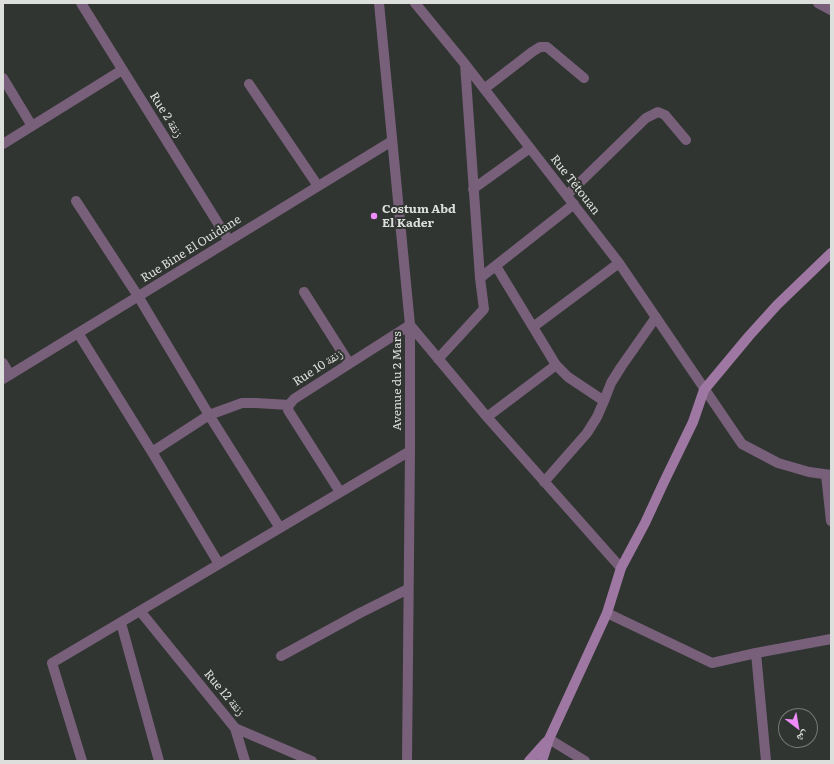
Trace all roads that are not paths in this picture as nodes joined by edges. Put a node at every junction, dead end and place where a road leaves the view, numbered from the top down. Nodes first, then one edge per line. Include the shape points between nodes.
1 (81, 3) edge
2 (379, 3) edge
3 (415, 3) edge
4 (818, 3) edge
5 (831, 10) edge
6 (464, 64) junction
7 (122, 70) junction
8 (3, 78) edge
9 (584, 78) dead end
10 (248, 84) dead end
11 (484, 89) junction
12 (32, 126) junction
13 (392, 140) junction
14 (686, 140) dead end
15 (3, 144) edge
16 (530, 148) junction
17 (318, 186) junction
18 (473, 189) junction
19 (567, 195) junction
20 (76, 201) dead end
21 (574, 204) junction
22 (229, 241) junction
23 (831, 253) edge
24 (619, 263) junction
25 (496, 266) junction
26 (480, 278) junction
27 (304, 292) dead end
28 (138, 296) junction
29 (656, 317) junction
30 (410, 325) junction
31 (533, 327) junction
32 (78, 333) junction
33 (438, 359) junction
34 (3, 363) edge
35 (349, 363) junction
36 (556, 365) junction
37 (7, 377) edge
38 (704, 390) junction
39 (604, 401) junction
40 (289, 405) junction
41 (209, 415) junction
42 (487, 417) junction
43 (410, 451) junction
44 (152, 452) junction
45 (829, 475) edge
46 (544, 482) junction
47 (340, 492) junction
48 (831, 521) edge
49 (280, 528) junction
50 (219, 564) junction
51 (621, 568) junction
52 (408, 589) junction
53 (140, 611) junction
54 (607, 613) junction
55 (121, 623) junction
56 (831, 639) edge
57 (756, 654) junction
58 (281, 656) dead end
59 (235, 728) junction
60 (549, 739) junction
61 (82, 761) edge
62 (159, 761) edge
63 (245, 761) edge
64 (312, 761) edge
65 (407, 761) edge
66 (529, 761) edge
67 (542, 761) edge
68 (585, 761) edge
69 (766, 761) edge

1 - 7 street, Rue 2 زنقة
2 - 13 street, Avenue du 2 Mars
3 - 6 street, Rue Tétouan
4 - 5 street
6 - 11 street, Rue Tétouan
6 - 18 street
7 - 12 street
7 - 22 street, Rue 2 زنقة
8 - 12 street
9 - 11 street via 547,47 540,47
10 - 17 street
11 - 16 street, Rue Tétouan
12 - 15 street
13 - 17 street, Rue Bine El Ouidane
13 - 30 street, Avenue du 2 Mars
14 - 19 street via 665,115 658,112 646,118
16 - 18 street
16 - 19 street, Rue Tétouan
17 - 22 street, Rue Bine El Ouidane
18 - 26 street
19 - 21 street, Rue Tétouan
20 - 28 street
21 - 24 street, Rue Tétouan
21 - 25 street
22 - 28 street, Rue Bine El Ouidane
23 - 38 main road via 777,305
24 - 29 street, Rue Tétouan
24 - 31 street
25 - 26 street
25 - 31 street
26 - 33 street via 484,309
27 - 35 street
28 - 32 street, Rue Bine El Ouidane
28 - 41 street
29 - 38 street, Rue Tétouan
29 - 39 street via 611,383
30 - 33 street
30 - 35 street, Rue 10 زنقة
30 - 43 street, Avenue du 2 Mars
31 - 36 street
32 - 37 street, Rue Bine El Ouidane
32 - 44 street
33 - 42 street
34 - 37 street
35 - 40 street, Rue 10 زنقة via 294,399
36 - 39 street via 568,378
36 - 42 street
38 - 45 street, Rue Tétouan via 742,444 778,463
38 - 51 main road via 693,422
39 - 46 street via 587,432
40 - 41 street via 242,404
40 - 47 street, Rue 10 زنقة via 288,410
41 - 44 street
41 - 49 street
42 - 46 street
43 - 47 street
43 - 52 street, Avenue du 2 Mars
44 - 50 street
45 - 48 street
46 - 51 street
47 - 49 street
49 - 50 street
50 - 53 street
51 - 54 main road
52 - 58 street
52 - 65 street, Avenue du 2 Mars
53 - 55 street
53 - 59 street, Rue 12 زنقة
54 - 57 street via 712,663
54 - 60 main road
55 - 61 street via 52,663
55 - 62 street
56 - 57 street
57 - 69 street
59 - 63 street
59 - 64 street, Rue 12 زنقة
60 - 66 main road
60 - 67 main road
60 - 68 street

